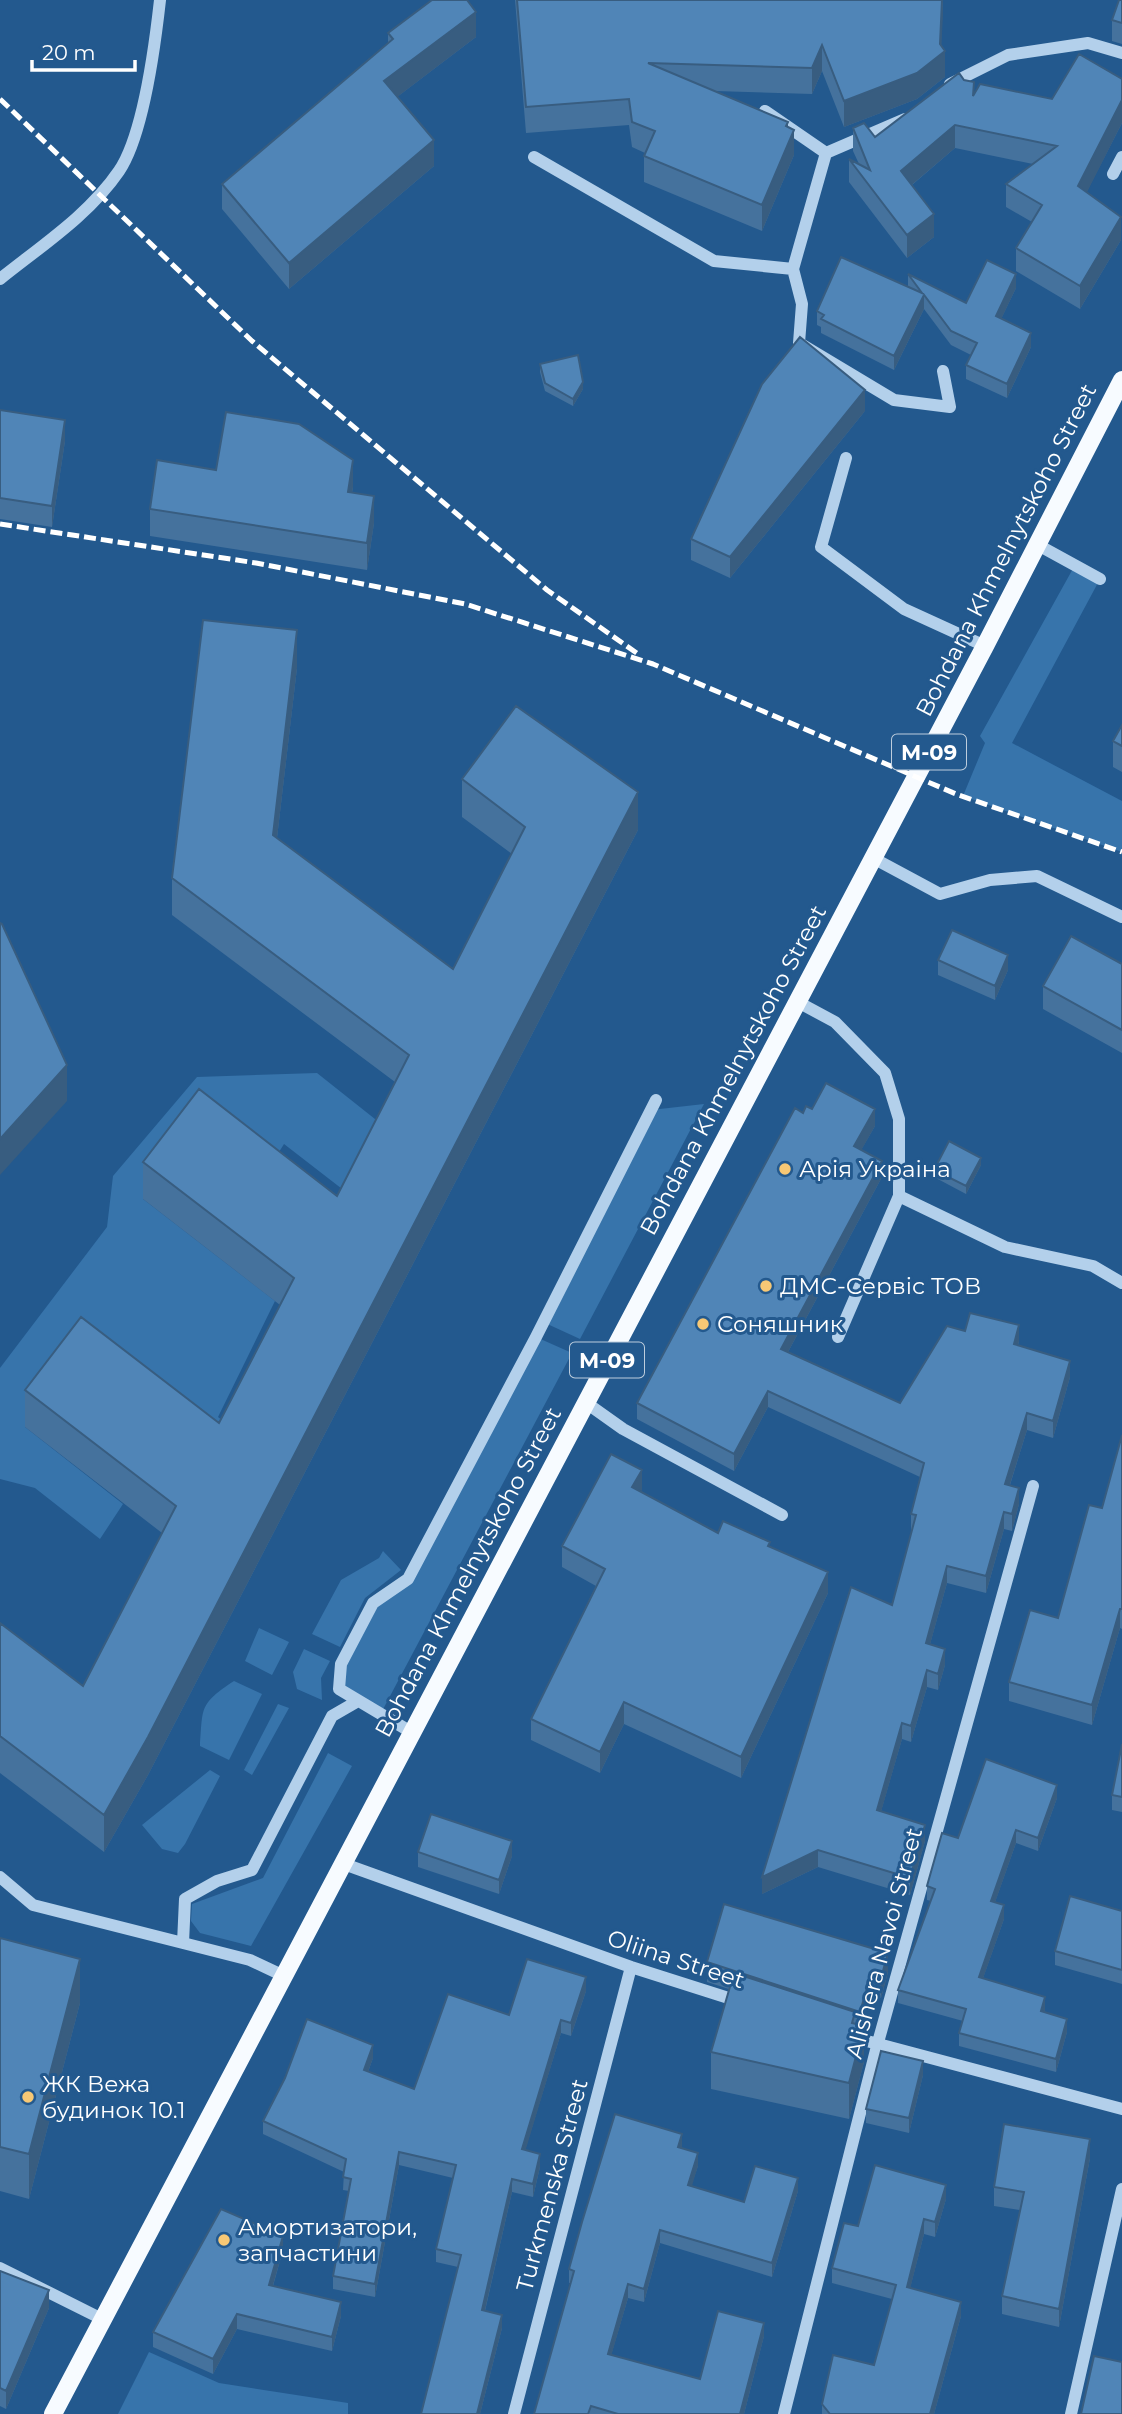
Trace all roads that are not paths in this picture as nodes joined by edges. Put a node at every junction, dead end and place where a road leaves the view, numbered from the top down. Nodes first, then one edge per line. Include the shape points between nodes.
1 (160, 0) edge
2 (1122, 53) edge
3 (938, 93) edge
4 (918, 109) edge
5 (765, 111) edge
6 (826, 153) junction
7 (534, 157) dead end
8 (1122, 157) edge
9 (1114, 174) dead end
10 (793, 269) junction
11 (0, 279) edge
12 (943, 371) dead end
13 (1122, 380) edge
14 (845, 458) dead end
15 (1038, 545) junction
16 (1100, 579) dead end
17 (985, 646) junction
18 (873, 858) junction
19 (1122, 917) edge
20 (796, 1001) junction
21 (656, 1100) dead end
22 (900, 1196) junction
23 (1122, 1283) edge
24 (838, 1337) dead end
25 (584, 1402) junction
26 (1033, 1486) dead end
27 (782, 1515) dead end
28 (358, 1701) junction
29 (411, 1732) junction
30 (344, 1864) junction
31 (0, 1877) edge
32 (183, 1943) junction
33 (631, 1967) junction
34 (284, 1976) junction
35 (748, 2004) edge
36 (838, 2033) edge
37 (877, 2046) junction
38 (1122, 2109) edge
39 (1122, 2189) edge
40 (0, 2268) edge
41 (104, 2320) junction
42 (54, 2414) edge
43 (514, 2414) edge
44 (784, 2414) edge
45 (1071, 2414) edge

1 - 11 street via 135,131 120,170 85,211
2 - 3 street via 1088,43 1008,55
4 - 6 street
5 - 6 street
6 - 10 street
7 - 10 street via 714,261
8 - 9 street
10 - 12 street via 802,304 799,343 894,400 950,407
13 - 15 main road, Bohdana Khmelnytskoho Street / М-09
14 - 17 street via 821,547 904,609
15 - 16 street
15 - 17 main road, Bohdana Khmelnytskoho Street / М-09
17 - 18 main road, Bohdana Khmelnytskoho Street / М-09
18 - 19 street via 940,894 990,880 1037,876
18 - 20 main road, Bohdana Khmelnytskoho Street / М-09
20 - 22 street via 835,1022 886,1073 899,1119
20 - 25 main road, Bohdana Khmelnytskoho Street / М-09
21 - 28 street via 408,1579 373,1603 341,1664 339,1689
22 - 23 street via 1005,1247 1093,1266
22 - 24 street
25 - 27 street via 623,1429
25 - 29 main road, Bohdana Khmelnytskoho Street / М-09
26 - 37 street, Alishera Navoi Street
28 - 29 street
28 - 32 street via 332,1716 252,1870 217,1881 185,1899
29 - 30 main road, Bohdana Khmelnytskoho Street / М-09
30 - 33 street, Oliina Street
30 - 34 main road, Bohdana Khmelnytskoho Street / М-09
31 - 32 street via 33,1905
32 - 34 street via 250,1960
33 - 35 street, Oliina Street
33 - 43 street, Turkmenska Street
34 - 41 main road, Bohdana Khmelnytskoho Street / М-09
36 - 37 street
37 - 38 street
37 - 44 street, Alishera Navoi Street
39 - 45 street
40 - 41 street
41 - 42 main road, Bohdana Khmelnytskoho Street / М-09

